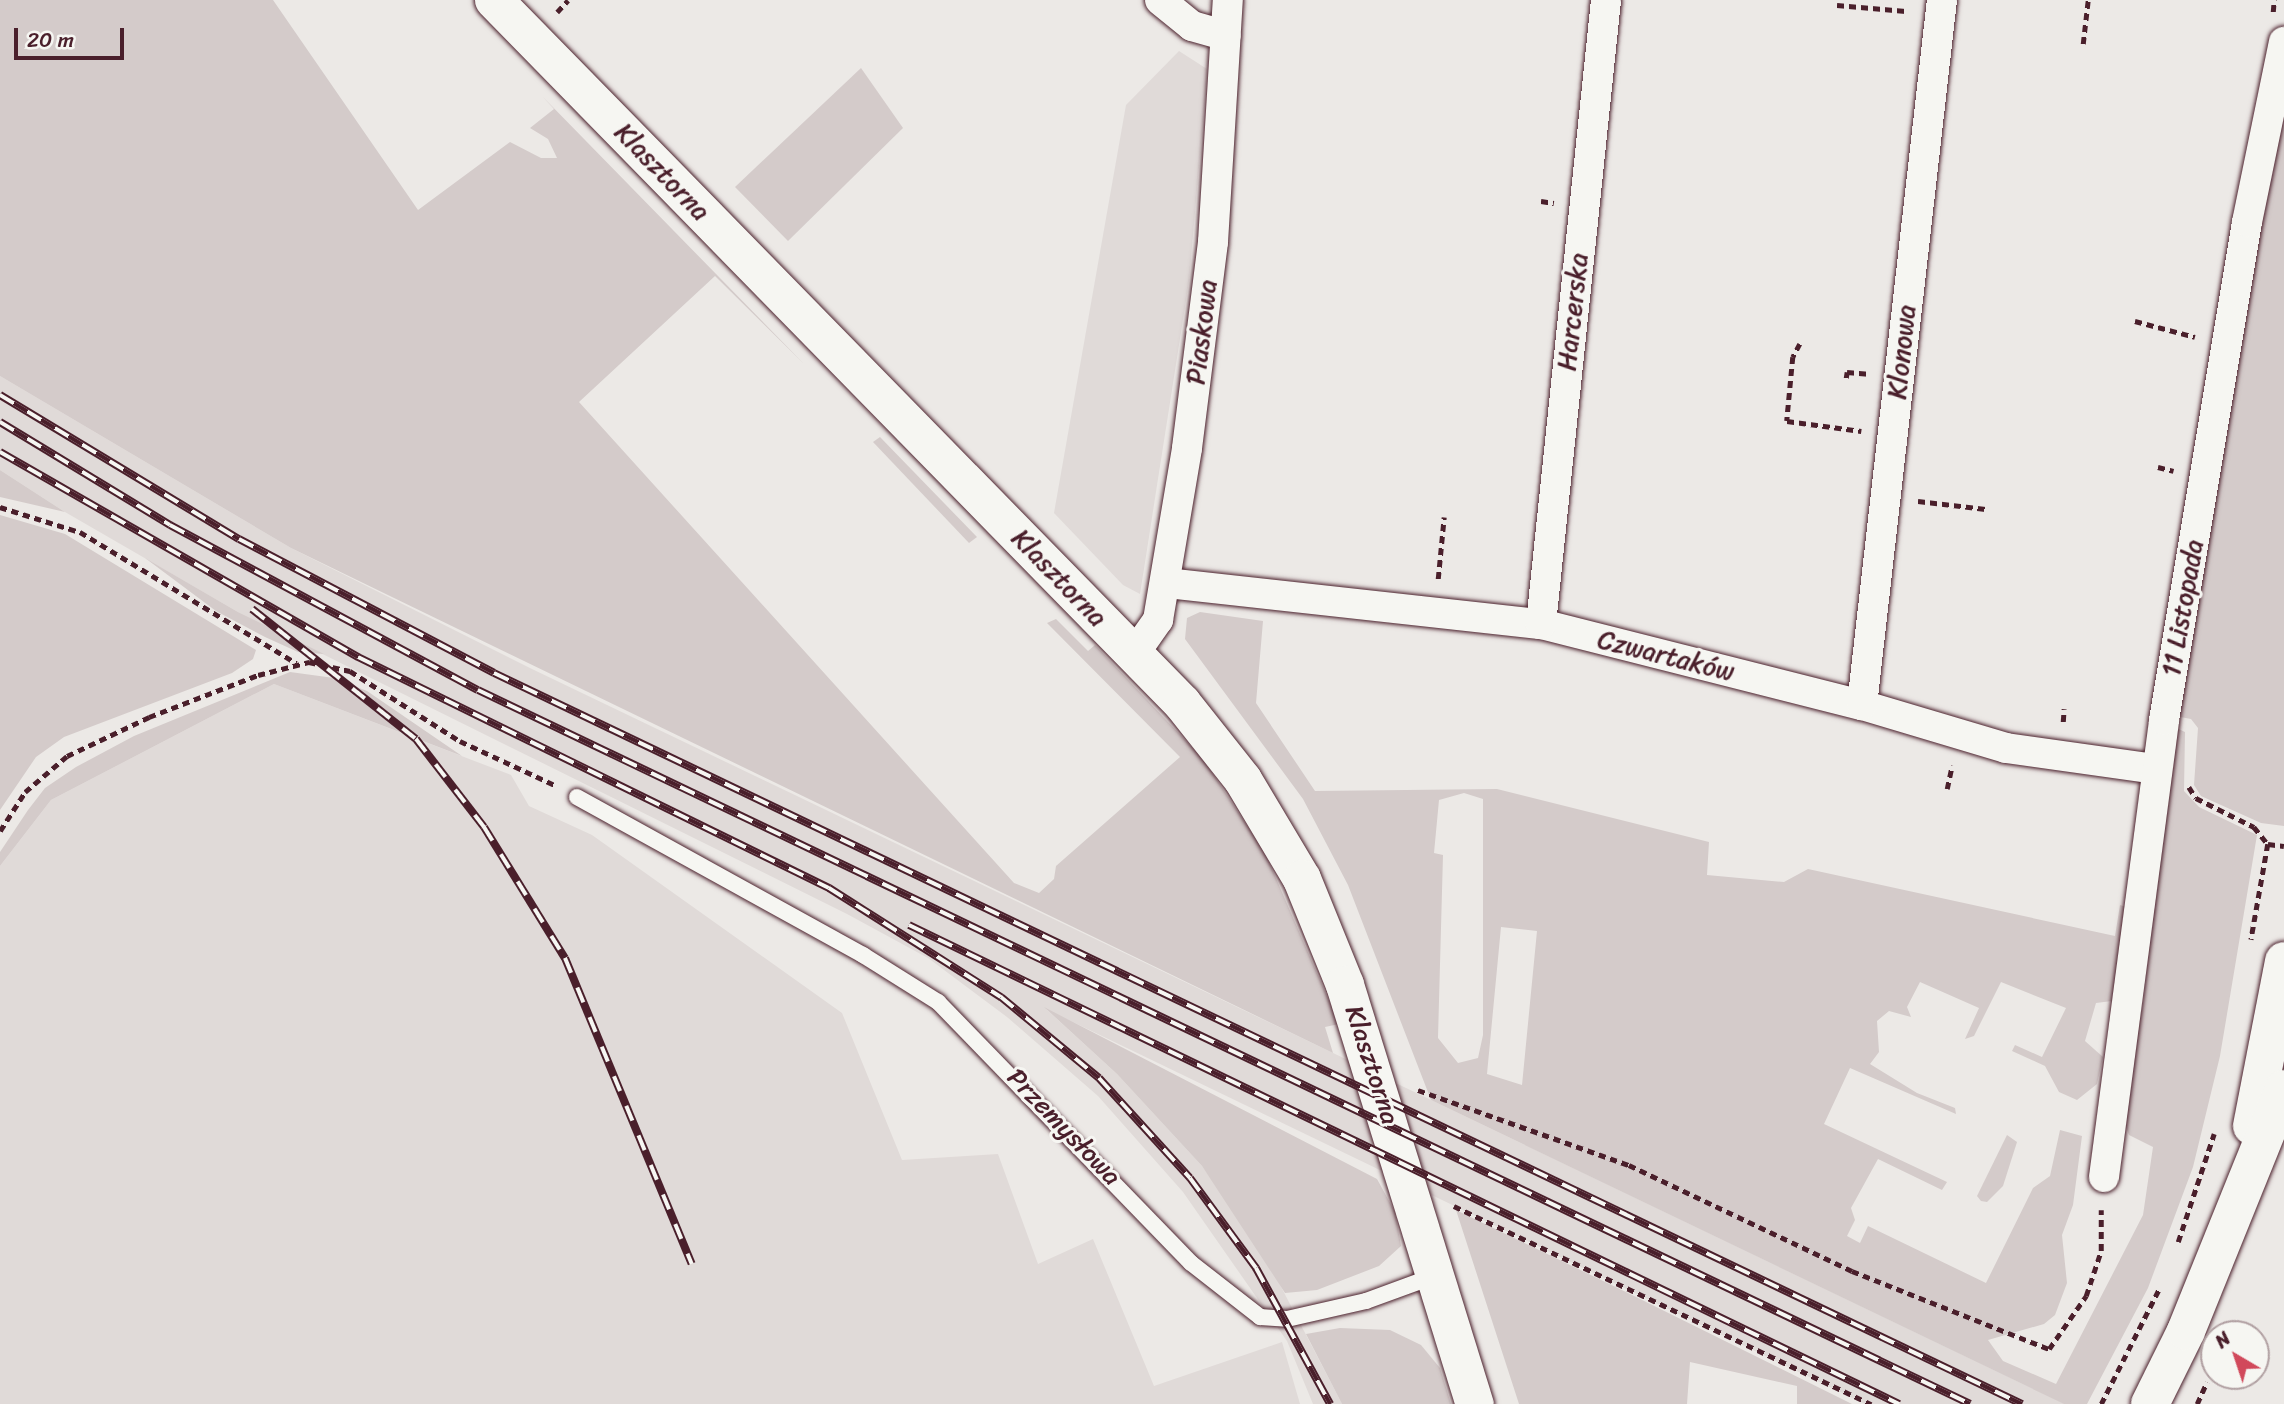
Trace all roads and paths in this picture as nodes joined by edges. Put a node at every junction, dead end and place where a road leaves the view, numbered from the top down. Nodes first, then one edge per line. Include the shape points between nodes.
1 (494, 0) edge
2 (1160, 0) edge
3 (1228, 0) edge
4 (1606, 0) edge
5 (2088, 0) edge
6 (2274, 0) edge
7 (1838, 5) dead end
8 (1930, 6) edge
9 (2277, 33) edge
10 (1226, 36) junction
11 (2083, 44) dead end
12 (2135, 321) dead end
13 (2207, 339) dead end
14 (1800, 344) dead end
15 (1877, 375) dead end
16 (1846, 378) dead end
17 (1871, 433) dead end
18 (1906, 500) dead end
19 (0, 507) edge
20 (1986, 509) dead end
21 (1444, 517) dead end
22 (1167, 583) junction
23 (1437, 589) dead end
24 (1541, 624) junction
25 (1134, 654) junction
26 (296, 663) junction
27 (1862, 705) junction
28 (1954, 756) dead end
29 (2156, 769) junction
30 (2188, 784) dead end
31 (1947, 789) dead end
32 (577, 797) joint
33 (0, 831) edge
34 (2268, 844) junction
35 (2284, 846) edge
36 (2266, 958) edge
37 (2284, 1089) edge
38 (1413, 1090) dead end
39 (2216, 1126) dead end
40 (2104, 1177) joint
41 (2243, 1183) junction
42 (1450, 1204) dead end
43 (2175, 1250) dead end
44 (1437, 1275) junction
45 (2160, 1285) dead end
46 (1475, 1404) edge
47 (1871, 1404) edge
48 (2101, 1404) edge
49 (2150, 1404) edge

1 - 25 street, Klasztorna
2 - 10 street via 1192,26
3 - 10 street, Piaskowa
4 - 24 street, Harcerska
5 - 11 path
6 - 9 path
7 - 8 path
8 - 27 street, Klonowa
9 - 29 street, 11 Listopada
10 - 22 street, Piaskowa via 1213,242
12 - 13 path
14 - 17 path via 1793,357 1787,421
15 - 16 path via 1847,372
18 - 20 path
19 - 26 path via 80,532
21 - 23 path
22 - 24 street, Czwartaków
22 - 25 street, Piaskowa via 1158,620
24 - 27 street, Czwartaków
25 - 44 street, Klasztorna via 1215,741 1302,879 1370,1054
26 - 32 path via 350,671 460,741
26 - 33 path via 149,717 66,755 25,792
27 - 29 street, Czwartaków via 2006,748
28 - 31 path
29 - 40 street, 11 Listopada
30 - 34 path via 2196,797 2254,827
32 - 44 lane, Przemysłowa via 863,955 938,1002 1191,1263 1260,1317 1287,1319 1366,1301
34 - 35 path
34 - 36 path
36 - 41 street
37 - 41 street
38 - 40 path via 1629,1164 1852,1270 1997,1333 2049,1349 2086,1296 2101,1251
39 - 43 path
41 - 49 street via 2186,1331
42 - 47 path
44 - 46 street
45 - 48 path

